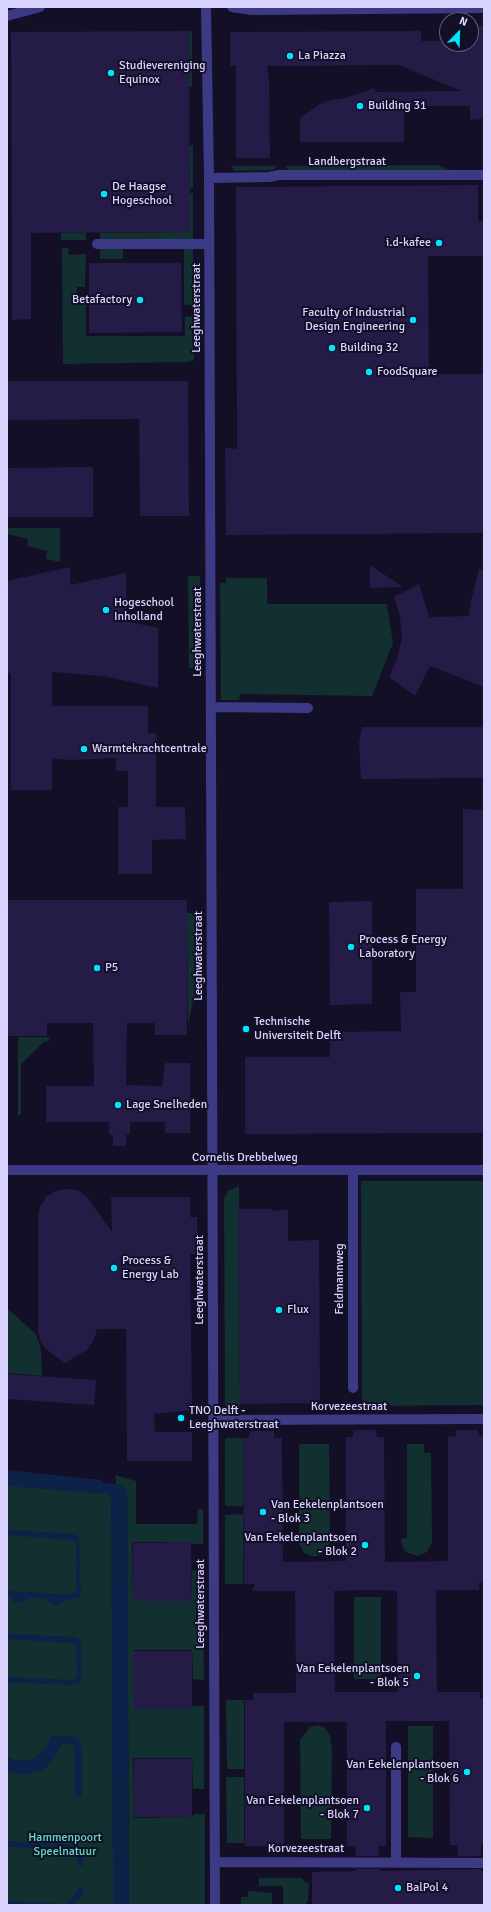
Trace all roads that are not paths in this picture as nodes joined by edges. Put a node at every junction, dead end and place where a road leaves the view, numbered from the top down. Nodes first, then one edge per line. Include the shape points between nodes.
1 (40, 7) edge
2 (206, 7) edge
3 (232, 7) edge
4 (484, 8) edge
5 (7, 16) edge
6 (484, 175) edge
7 (209, 178) junction
8 (97, 244) dead end
9 (209, 244) junction
10 (211, 707) junction
11 (308, 708) dead end
12 (7, 1170) edge
13 (353, 1170) junction
14 (484, 1170) edge
15 (213, 1171) junction
16 (353, 1388) dead end
17 (484, 1419) edge
18 (214, 1420) junction
19 (396, 1747) dead end
20 (215, 1862) junction
21 (396, 1863) junction
22 (484, 1863) edge
23 (216, 1905) edge

1 - 5 street
2 - 7 street, Leeghwaterstraat
3 - 4 street via 252,10
6 - 7 street, Landbergstraat via 279,175
7 - 9 street, Leeghwaterstraat
8 - 9 street
9 - 10 street, Leeghwaterstraat
10 - 11 street
10 - 15 street, Leeghwaterstraat
12 - 15 street, Cornelis Drebbelweg
13 - 14 street, Cornelis Drebbelweg
13 - 15 street, Cornelis Drebbelweg
13 - 16 street, Feldmannweg
15 - 18 street, Leeghwaterstraat
17 - 18 street, Korvezeestraat
18 - 20 street, Leeghwaterstraat
19 - 21 street
20 - 21 street, Korvezeestraat
20 - 23 street, Leeghwaterstraat
21 - 22 street, Korvezeestraat

